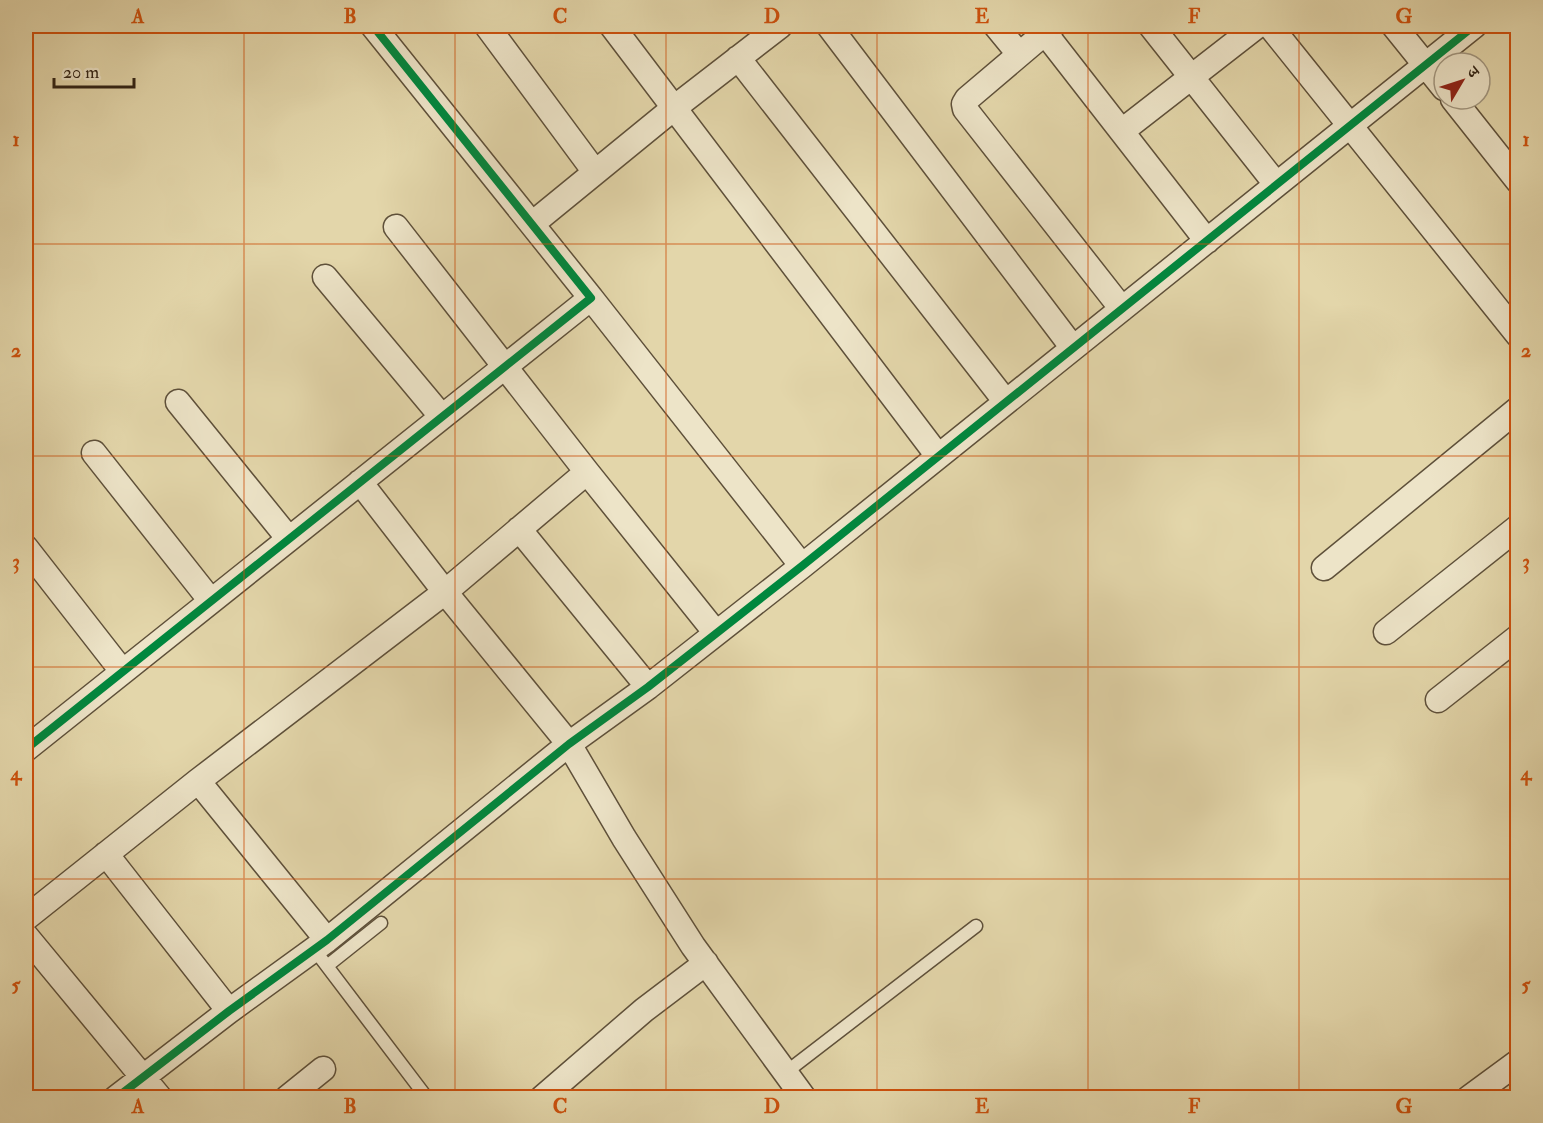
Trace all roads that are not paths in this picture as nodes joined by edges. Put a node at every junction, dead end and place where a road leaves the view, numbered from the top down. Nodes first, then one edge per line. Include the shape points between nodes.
1 (373, 26) edge
2 (487, 26) edge
3 (612, 26) edge
4 (780, 26) edge
5 (829, 26) edge
6 (996, 26) edge
7 (1151, 26) edge
8 (1257, 26) edge
9 (1270, 26) edge
10 (1394, 26) edge
11 (1474, 26) edge
12 (1049, 29) edge
13 (1019, 54) junction
14 (738, 58) junction
15 (1425, 65) junction
16 (1432, 73) edge
17 (1191, 77) junction
18 (674, 108) junction
19 (1462, 111) edge
20 (1350, 125) junction
21 (1122, 131) junction
22 (595, 172) junction
23 (1518, 182) edge
24 (1276, 184) junction
25 (532, 224) junction
26 (396, 227) dead end
27 (1207, 241) junction
28 (325, 277) dead end
29 (591, 298) junction
30 (1122, 309) junction
31 (1518, 335) edge
32 (1073, 348) junction
33 (505, 367) junction
34 (178, 402) dead end
35 (1006, 402) junction
36 (1518, 409) edge
37 (442, 417) junction
38 (94, 453) dead end
39 (938, 456) junction
40 (587, 472) junction
41 (360, 482) junction
42 (1518, 527) edge
43 (519, 529) junction
44 (289, 538) junction
45 (26, 548) edge
46 (802, 566) junction
47 (1324, 568) dead end
48 (445, 592) junction
49 (211, 601) junction
50 (1386, 632) dead end
51 (716, 633) junction
52 (1518, 637) edge
53 (122, 671) junction
54 (648, 687) junction
55 (1438, 700) dead end
56 (569, 744) junction
57 (26, 749) edge
58 (198, 781) junction
59 (106, 854) junction
60 (26, 918) edge
61 (381, 923) dead end
62 (976, 926) dead end
63 (26, 936) edge
64 (323, 952) junction
65 (706, 963) junction
66 (229, 1011) junction
67 (1518, 1062) edge
68 (323, 1069) dead end
69 (785, 1072) junction
70 (143, 1076) junction
71 (116, 1098) edge
72 (160, 1098) edge
73 (287, 1098) edge
74 (427, 1098) edge
75 (542, 1098) edge
76 (804, 1098) edge
77 (1469, 1098) edge

1 - 25 street
2 - 22 street
3 - 18 street
4 - 14 street
5 - 32 street
6 - 13 street
7 - 17 street
8 - 17 street
9 - 20 street
10 - 15 street
11 - 15 street
12 - 13 street
12 - 21 street
13 - 30 street via 967,99 965,109
14 - 18 street
14 - 35 street
15 - 16 street
15 - 20 street
17 - 21 street
17 - 24 street
18 - 22 street
18 - 39 street
19 - 23 street
20 - 24 street
20 - 31 street
21 - 27 street
22 - 25 street
24 - 27 street
25 - 29 street
26 - 33 street
27 - 30 street
28 - 37 street
29 - 33 street
29 - 46 street
30 - 32 street
32 - 35 street
33 - 37 street
33 - 40 street
34 - 44 street
35 - 39 street
36 - 47 street
37 - 41 street
38 - 49 street
39 - 46 street
40 - 43 street
40 - 51 street
41 - 44 street
41 - 48 street
42 - 50 street
43 - 48 street
43 - 54 street
44 - 49 street
45 - 53 street
46 - 51 street
48 - 56 street
48 - 58 street
49 - 53 street
51 - 54 street
52 - 55 street
53 - 57 street
54 - 56 street
56 - 64 street
56 - 65 street via 624,838
58 - 59 street
58 - 64 street
59 - 60 street
59 - 66 street
61 - 64 lane
62 - 69 lane
63 - 70 street
64 - 66 street
64 - 74 lane
65 - 69 street
65 - 75 street via 644,1010
66 - 70 street
67 - 77 street
68 - 73 street
69 - 76 street
70 - 71 street
70 - 72 street

